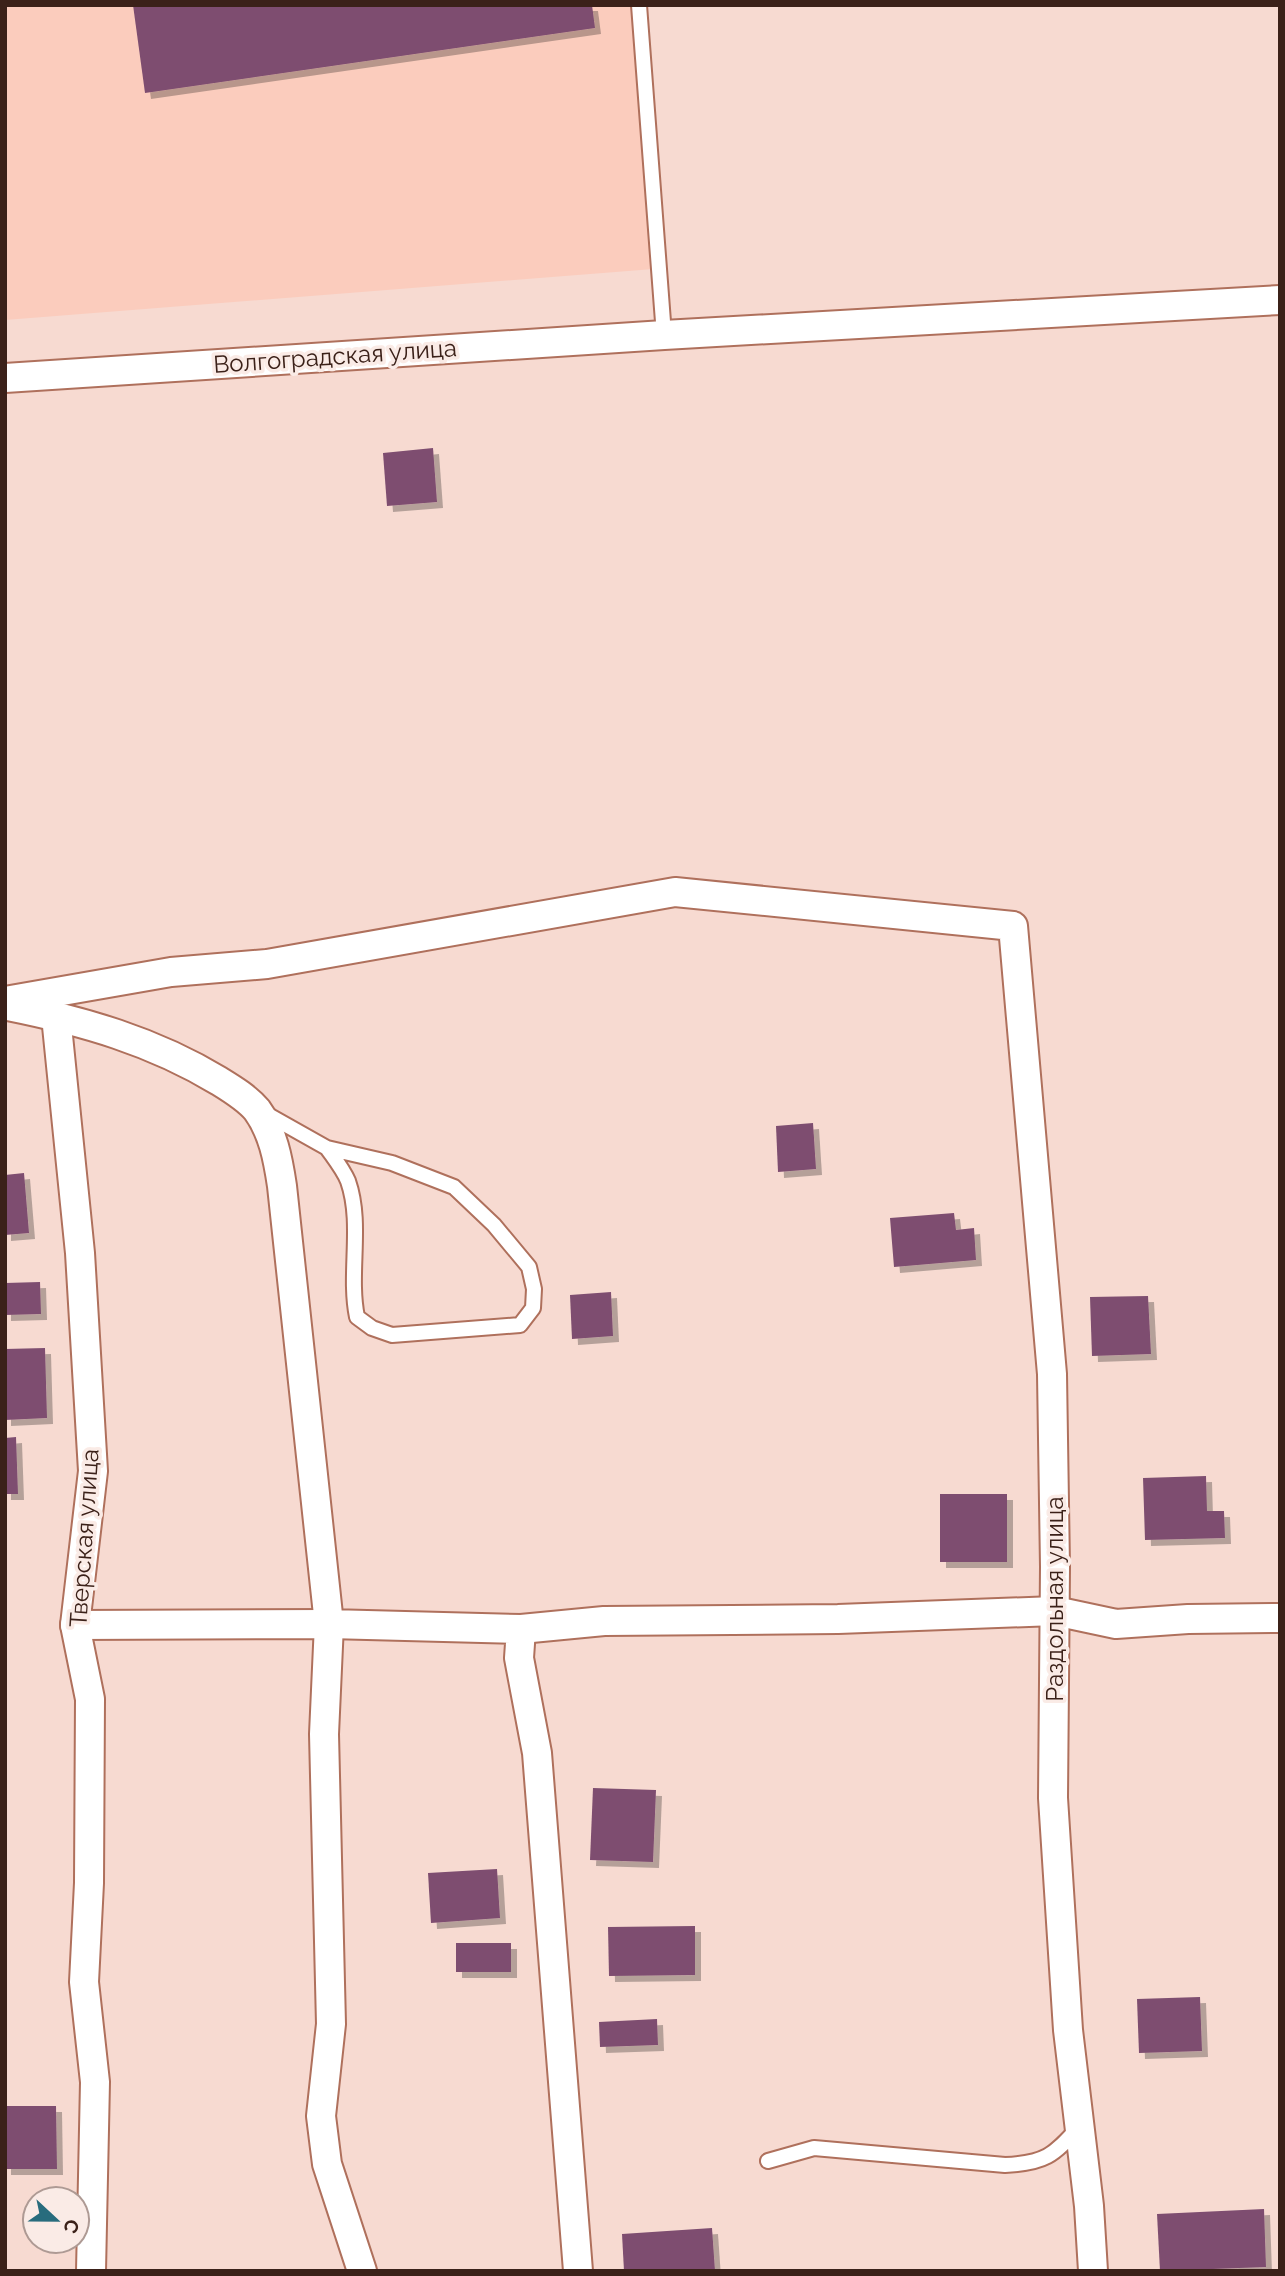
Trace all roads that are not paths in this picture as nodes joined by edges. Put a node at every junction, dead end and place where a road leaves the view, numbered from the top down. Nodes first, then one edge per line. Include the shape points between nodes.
1 (639, 5) edge
2 (1280, 300) edge
3 (664, 335) junction
4 (5, 378) edge
5 (5, 1003) edge
6 (56, 1016) junction
7 (256, 1109) junction
8 (327, 1148) junction
9 (1055, 1611) junction
10 (1280, 1618) edge
11 (75, 1625) junction
12 (329, 1625) junction
13 (521, 1629) junction
14 (1079, 2127) junction
15 (768, 2161) dead end
16 (91, 2271) edge
17 (362, 2271) edge
18 (578, 2271) edge
19 (1093, 2271) edge

1 - 3 lane
2 - 3 street, Волгоградская улица
3 - 4 street, Волгоградская улица
5 - 6 street
5 - 9 street, Раздольная улица via 171,972 267,964 675,892 1013,926 1052,1374
6 - 7 street via 155,1046 209,1075
6 - 11 street, Тверская улица via 79,1253 93,1471
7 - 8 lane
7 - 12 street via 268,1129 282,1186
8 - 8 lane via 347,1178 352,1198 352,1292 357,1317 392,1335 520,1325 533,1308 529,1267 472,1203 454,1187 392,1164
9 - 10 street via 1116,1624
9 - 13 street via 604,1621
9 - 14 street, Раздольная улица via 1053,1798
11 - 12 street
11 - 16 street, Тверская улица via 90,1699 84,1982 95,2082
12 - 13 street
12 - 17 street via 324,1748 331,2024 321,2116 327,2164
13 - 18 street via 519,1658 537,1754
14 - 15 lane via 1060,2148 1035,2163 1005,2165 814,2148
14 - 19 street, Раздольная улица

